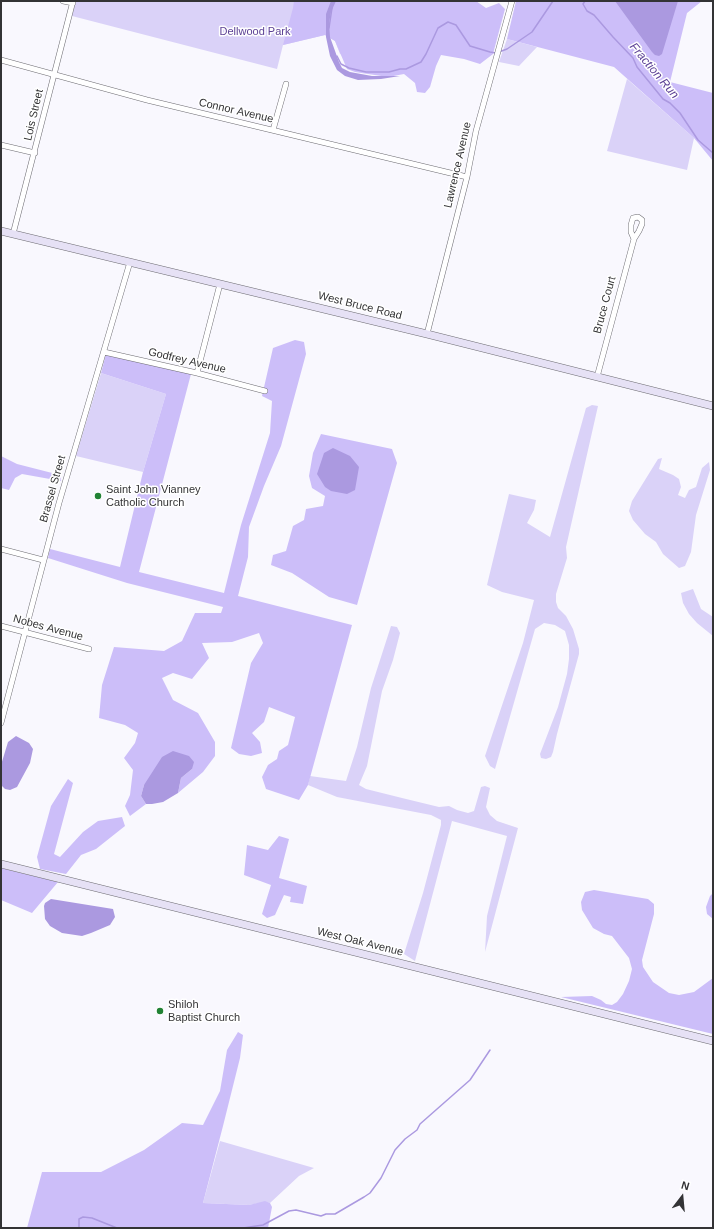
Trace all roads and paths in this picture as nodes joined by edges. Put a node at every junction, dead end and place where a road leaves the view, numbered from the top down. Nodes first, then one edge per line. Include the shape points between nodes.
1 (63, 1) edge
2 (512, 1) edge
3 (73, 2) edge
4 (1, 60) edge
5 (54, 74) junction
6 (286, 84) dead end
7 (273, 130) junction
8 (1, 144) edge
9 (35, 153) junction
10 (467, 178) junction
11 (1, 231) edge
12 (14, 234) junction
13 (634, 239) dead end
14 (130, 262) junction
15 (220, 284) junction
16 (426, 334) junction
17 (104, 352) junction
18 (197, 373) junction
19 (597, 377) junction
20 (265, 391) dead end
21 (713, 406) edge
22 (1, 549) edge
23 (43, 560) junction
24 (1, 626) edge
25 (25, 632) junction
26 (89, 649) dead end
27 (3, 706) edge
28 (1, 723) edge
29 (1, 864) edge
30 (713, 1041) edge

1 - 3 street
2 - 10 street, Lawrence Avenue via 476,130
3 - 5 street, Lois Street
4 - 5 street, Connor Avenue
5 - 7 street, Connor Avenue via 147,100
5 - 9 street, Lois Street
6 - 7 street
7 - 10 street, Connor Avenue
8 - 9 street
9 - 12 street, Lois Street
10 - 16 street, Lawrence Avenue
11 - 12 street, West Bruce Road
12 - 14 street, West Bruce Road
13 - 19 street, Bruce Court
14 - 15 street, West Bruce Road
14 - 17 street, Brassel Street
15 - 16 street, West Bruce Road
15 - 18 street
16 - 19 street, West Bruce Road
17 - 18 street, Godfrey Avenue
17 - 23 street, Brassel Street
18 - 20 street, Godfrey Avenue
19 - 21 street, West Bruce Road
22 - 23 street
23 - 25 street, Brassel Street
24 - 25 street, Nobes Avenue
25 - 26 street, Nobes Avenue
25 - 27 street, Brassel Street
27 - 28 street, Brassel Street
29 - 30 street, West Oak Avenue

